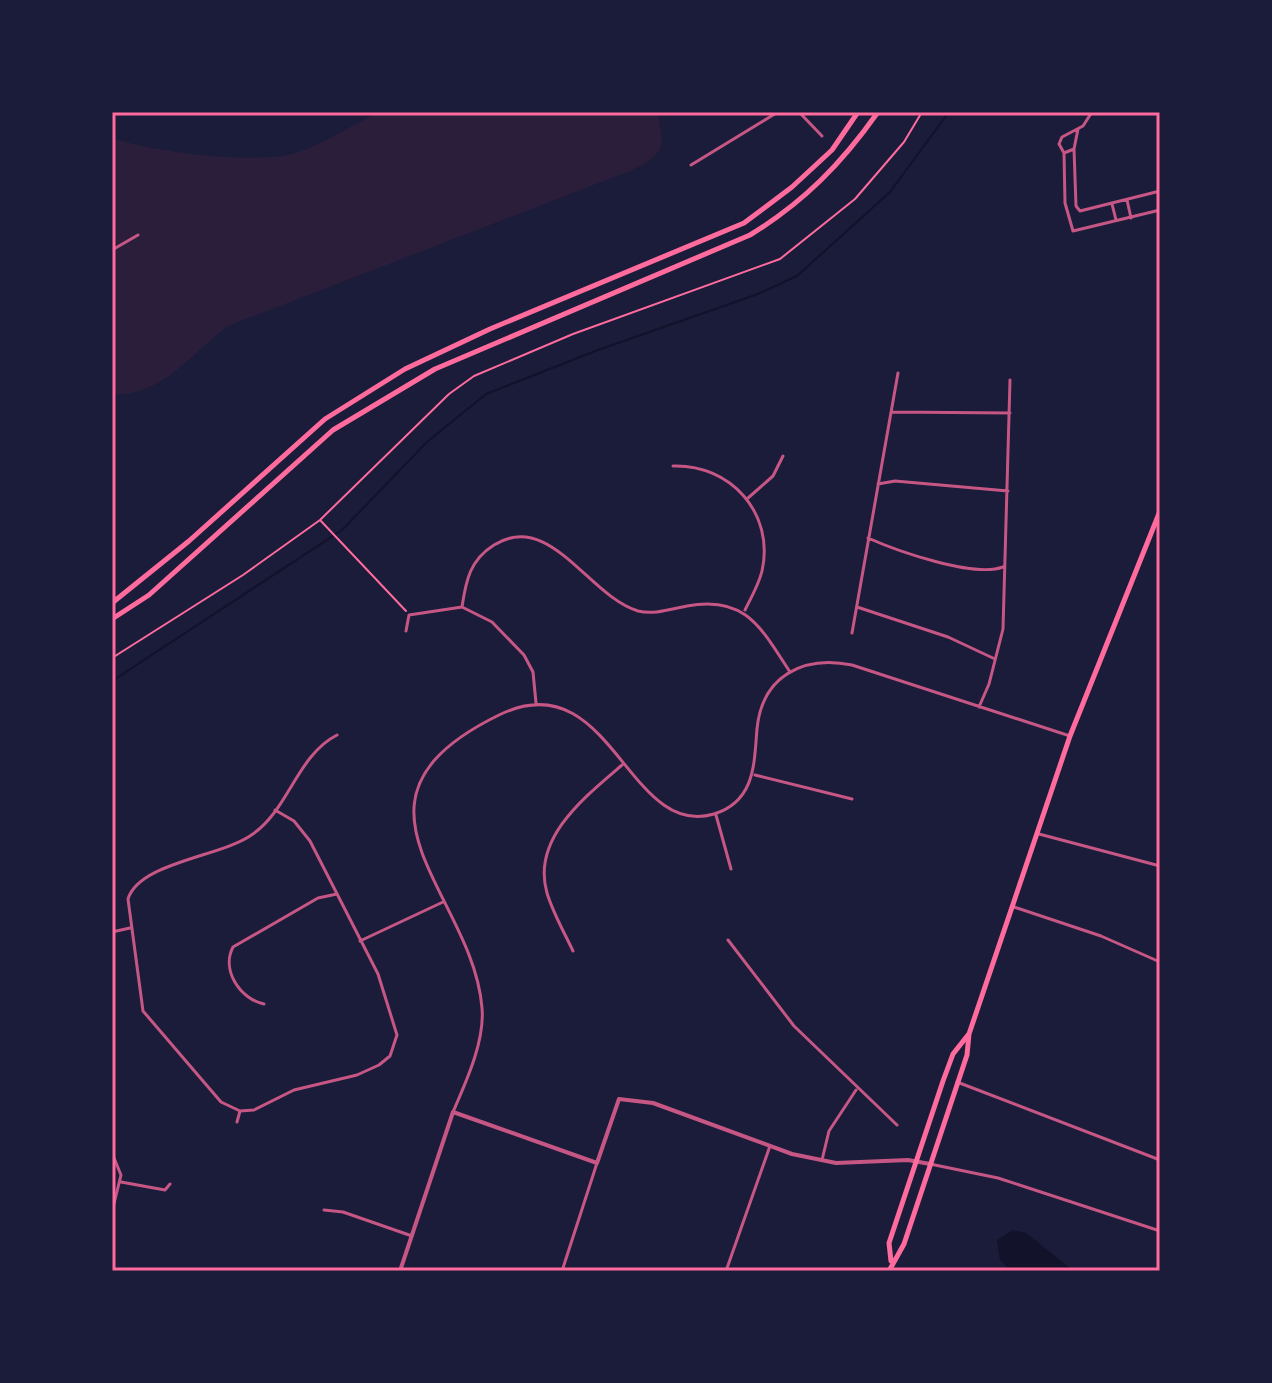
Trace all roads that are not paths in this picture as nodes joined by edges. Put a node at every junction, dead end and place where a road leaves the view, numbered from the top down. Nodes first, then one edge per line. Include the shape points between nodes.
1 (778, 112) edge
2 (799, 112) edge
3 (858, 112) edge
4 (878, 112) edge
5 (1092, 112) edge
6 (1078, 129) junction
7 (822, 136) dead end
8 (1074, 149) junction
9 (1064, 153) junction
10 (691, 165) dead end
11 (1160, 191) edge
12 (1127, 200) junction
13 (1112, 204) junction
14 (1160, 210) edge
15 (1131, 218) junction
16 (1117, 221) junction
17 (744, 223) junction
18 (138, 235) dead end
19 (750, 235) junction
20 (112, 250) edge
21 (898, 373) dead end
22 (1010, 380) dead end
23 (892, 412) junction
24 (1010, 413) junction
25 (783, 456) dead end
26 (673, 466) dead end
27 (878, 484) junction
28 (1008, 491) junction
29 (748, 498) junction
30 (1160, 511) edge
31 (868, 538) junction
32 (1003, 567) junction
33 (112, 603) edge
34 (462, 607) junction
35 (855, 607) junction
36 (744, 612) junction
37 (112, 619) edge
38 (406, 631) dead end
39 (852, 633) dead end
40 (995, 659) junction
41 (790, 672) junction
42 (536, 703) junction
43 (979, 707) junction
44 (337, 735) dead end
45 (1070, 736) junction
46 (622, 765) junction
47 (753, 775) junction
48 (852, 799) dead end
49 (275, 810) junction
50 (716, 814) junction
51 (1039, 834) junction
52 (1160, 866) edge
53 (731, 869) dead end
54 (337, 894) junction
55 (443, 902) junction
56 (1014, 907) junction
57 (130, 928) junction
58 (112, 932) edge
59 (728, 940) dead end
60 (360, 941) junction
61 (573, 951) dead end
62 (1160, 962) edge
63 (264, 1004) dead end
64 (969, 1034) junction
65 (957, 1082) junction
66 (856, 1090) junction
67 (240, 1111) junction
68 (453, 1112) junction
69 (237, 1122) dead end
70 (897, 1125) dead end
71 (770, 1146) junction
72 (112, 1153) edge
73 (822, 1160) junction
74 (1160, 1160) edge
75 (916, 1161) junction
76 (597, 1163) junction
77 (930, 1164) junction
78 (121, 1182) junction
79 (170, 1184) dead end
80 (324, 1210) dead end
81 (112, 1212) edge
82 (1160, 1231) edge
83 (412, 1236) junction
84 (891, 1264) junction
85 (400, 1271) edge
86 (562, 1271) edge
87 (726, 1271) edge
88 (889, 1271) edge

1 - 10 street
2 - 7 street
3 - 17 main road via 832,150
4 - 19 main road via 844,160
5 - 6 street
6 - 8 street
6 - 9 street via 1062,137
8 - 9 street
8 - 13 street via 1077,209
9 - 16 street via 1070,229
11 - 12 street
12 - 13 street
12 - 15 street
13 - 16 street
14 - 15 street
15 - 16 street
17 - 19 main road
17 - 33 main road via 405,369 325,419
18 - 20 street
19 - 37 main road via 435,369 333,430 149,595
21 - 23 street
22 - 24 street
23 - 24 street
23 - 27 street
24 - 28 street
25 - 29 street via 773,476
26 - 29 street via 709,470
27 - 28 street
27 - 31 street
28 - 32 street
29 - 36 street via 764,555 762,574
30 - 45 main road
31 - 32 street via 968,568
31 - 35 street
32 - 40 street via 1003,629
34 - 36 street via 471,565 483,551 500,540 524,537 546,541 608,598 640,612 705,603
34 - 38 street via 409,615
34 - 42 street via 492,622 524,655 533,672
35 - 39 street
35 - 40 street via 948,637
36 - 41 street
40 - 43 street
41 - 43 street via 831,661
41 - 47 street via 772,687 762,707
42 - 46 street via 562,708 588,723
42 - 55 street via 516,706 462,735 425,777 415,806 415,833 422,861
43 - 45 street
44 - 49 street via 313,752
45 - 51 main road
46 - 50 street via 664,805 696,816
46 - 61 street via 570,813 550,850 547,893
47 - 48 street
47 - 50 street
49 - 54 street via 303,830
49 - 57 street via 236,844 138,880 128,899
50 - 53 street
51 - 52 street
51 - 56 main road
54 - 60 street
54 - 63 street via 318,898 233,947 228,957 231,976 256,1003
55 - 60 street
55 - 68 street via 474,973 482,1006 480,1033
56 - 62 street
56 - 64 main road
57 - 58 street
57 - 67 street via 143,1011 221,1102
59 - 66 street via 794,1026
60 - 67 street via 392,1012 397,1035 390,1056 365,1073 294,1090 260,1108
64 - 65 main road
64 - 75 main road via 953,1054
65 - 74 street
65 - 77 main road
66 - 70 street
66 - 73 street via 829,1131
67 - 69 street
68 - 76 street
68 - 83 street
71 - 73 street
71 - 76 street via 653,1103 619,1099
71 - 87 street
72 - 78 street
73 - 75 street
75 - 77 street
75 - 84 main road via 889,1243
76 - 86 street
77 - 82 street via 998,1178
77 - 84 main road via 904,1244
78 - 79 street via 165,1190
78 - 81 street
80 - 83 street
83 - 85 street
84 - 88 main road

